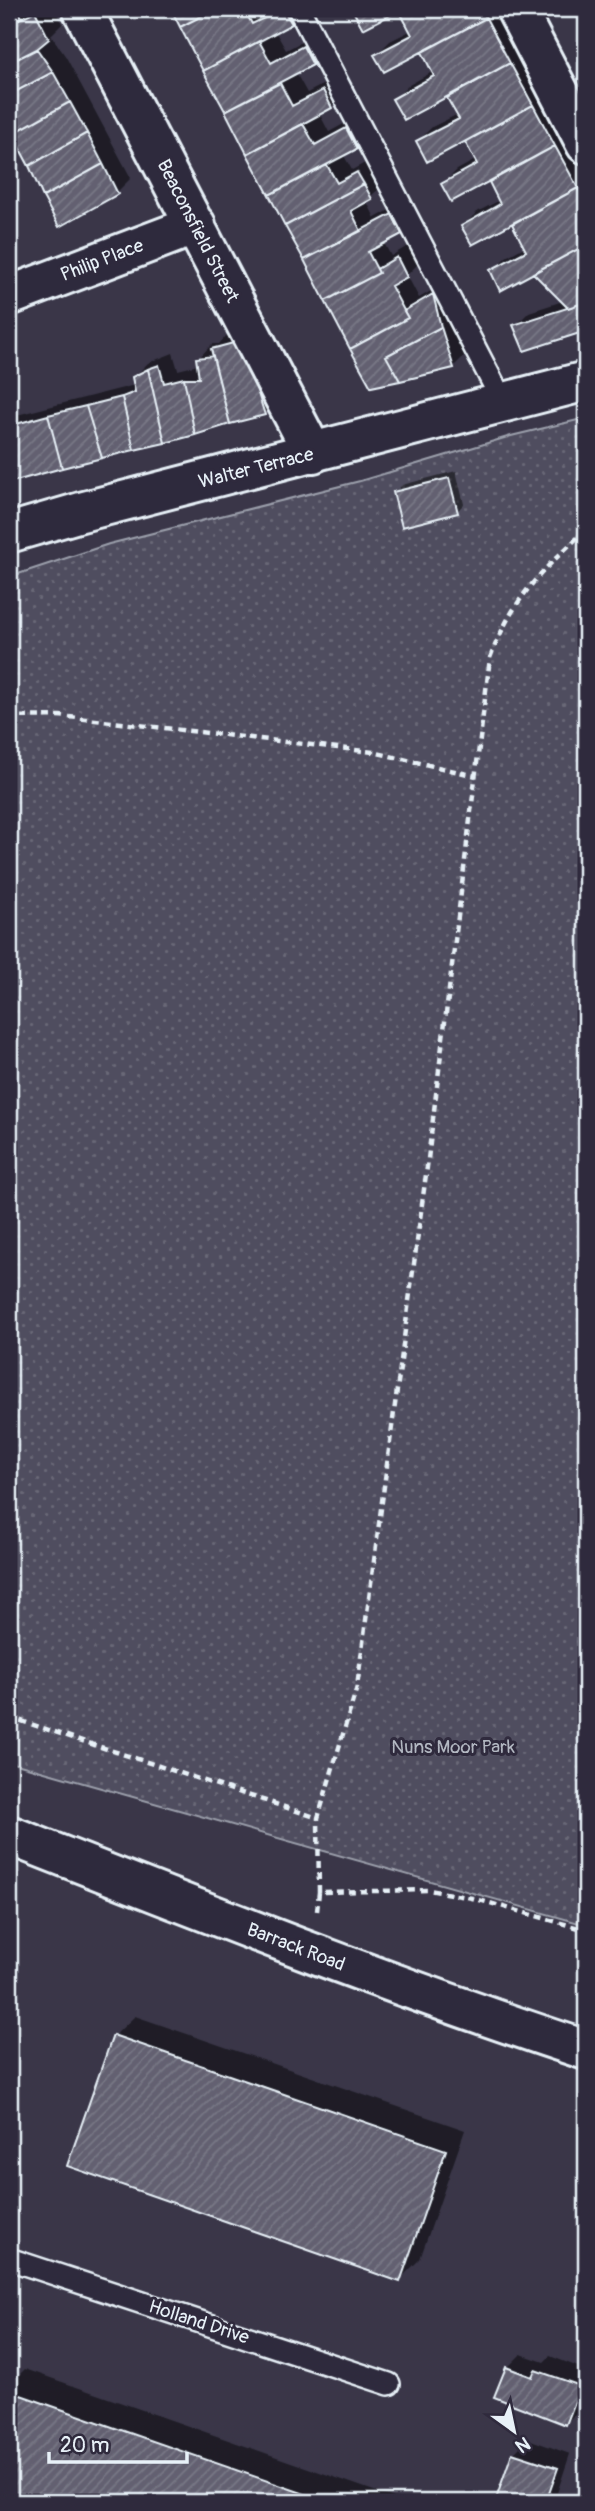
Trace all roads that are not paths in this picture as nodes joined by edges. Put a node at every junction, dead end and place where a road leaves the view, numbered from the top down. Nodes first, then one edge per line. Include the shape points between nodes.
1 (82, 9) edge
2 (299, 9) edge
3 (516, 9) edge
4 (586, 144) edge
5 (196, 225) junction
6 (9, 296) edge
7 (586, 382) edge
8 (504, 404) junction
9 (313, 453) junction
10 (9, 533) edge
11 (9, 1835) edge
12 (586, 2050) edge
13 (9, 2259) edge
14 (389, 2384) dead end

1 - 5 street, Beaconsfield Street
2 - 8 lane
3 - 4 street
5 - 6 street, Philip Place
5 - 9 street, Beaconsfield Street
7 - 8 street, Walter Terrace
8 - 9 street, Walter Terrace
9 - 10 street, Walter Terrace
11 - 12 street, Barrack Road via 312,1953
13 - 14 lane, Holland Drive

